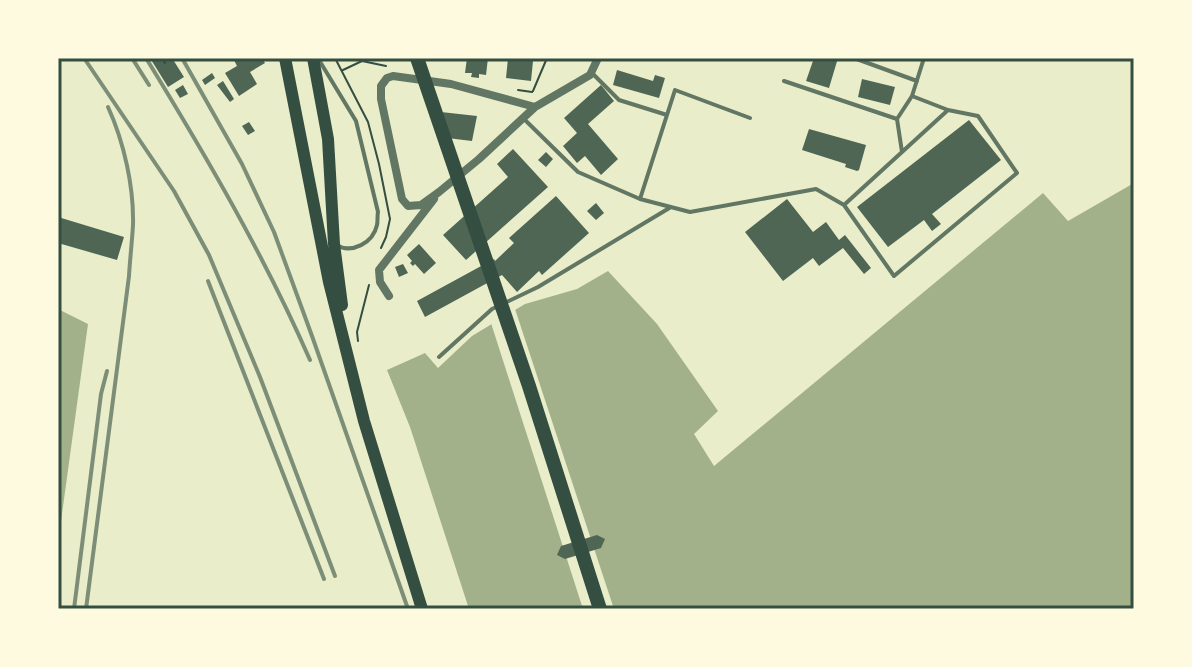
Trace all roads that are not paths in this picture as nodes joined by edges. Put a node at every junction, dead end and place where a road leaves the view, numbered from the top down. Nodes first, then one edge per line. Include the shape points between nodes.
1 (285, 58) edge
2 (315, 58) edge
3 (417, 58) edge
4 (598, 58) edge
5 (854, 58) edge
6 (924, 58) edge
7 (591, 72) junction
8 (784, 81) dead end
9 (917, 81) junction
10 (912, 96) junction
11 (535, 107) junction
12 (948, 110) junction
13 (667, 115) junction
14 (524, 118) junction
15 (750, 118) dead end
16 (897, 119) junction
17 (902, 152) junction
18 (439, 192) junction
19 (640, 199) junction
20 (844, 205) junction
21 (671, 207) junction
22 (317, 217) junction
23 (334, 244) junction
24 (389, 296) dead end
25 (347, 351) junction
26 (439, 357) dead end
27 (422, 609) edge
28 (600, 609) edge

1 - 22 main road
2 - 23 main road via 328,139
2 - 23 lane via 356,121 378,212 377,226 365,244 343,249
3 - 28 highway
4 - 7 street
5 - 9 lane
6 - 9 lane
7 - 11 street
7 - 13 lane via 619,100
8 - 16 lane
9 - 10 lane
10 - 12 lane
10 - 16 lane
11 - 14 street
11 - 18 street via 451,84 387,78 381,99 402,199 408,206 421,205
12 - 17 lane
12 - 20 lane via 978,116 1017,173 894,276
13 - 15 lane via 675,90
13 - 19 lane
14 - 18 street
14 - 19 lane via 578,172
16 - 17 lane
17 - 20 lane
18 - 24 street via 379,270
19 - 21 lane
20 - 21 lane via 816,189 690,212
21 - 26 lane via 492,309
22 - 23 lane
22 - 25 main road
23 - 25 main road
25 - 27 main road

